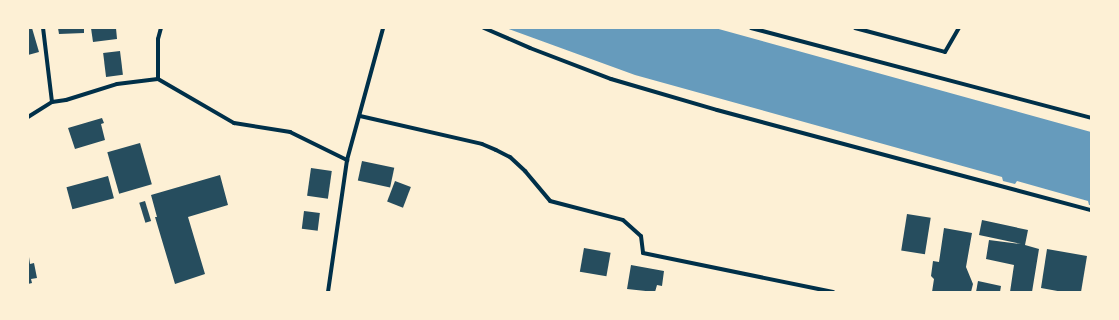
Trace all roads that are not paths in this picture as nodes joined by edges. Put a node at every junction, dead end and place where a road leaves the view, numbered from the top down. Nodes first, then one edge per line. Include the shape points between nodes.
1 (43, 28) edge
2 (161, 28) edge
3 (383, 28) edge
4 (484, 28) edge
5 (751, 28) edge
6 (855, 28) edge
7 (958, 28) edge
8 (158, 79) junction
9 (52, 102) junction
10 (360, 116) junction
11 (28, 117) edge
12 (1091, 118) edge
13 (347, 160) junction
14 (1091, 210) edge
15 (328, 292) edge
16 (833, 292) edge

1 - 9 street
2 - 8 street via 158,39
3 - 10 street
4 - 14 street via 618,81
5 - 12 street
6 - 7 street via 945,52
8 - 9 street via 117,84
8 - 13 street via 234,123 290,132
9 - 11 street
10 - 13 street
10 - 16 street via 482,144 496,150 510,157 525,171 550,201 623,220 641,236 643,253
13 - 15 street

